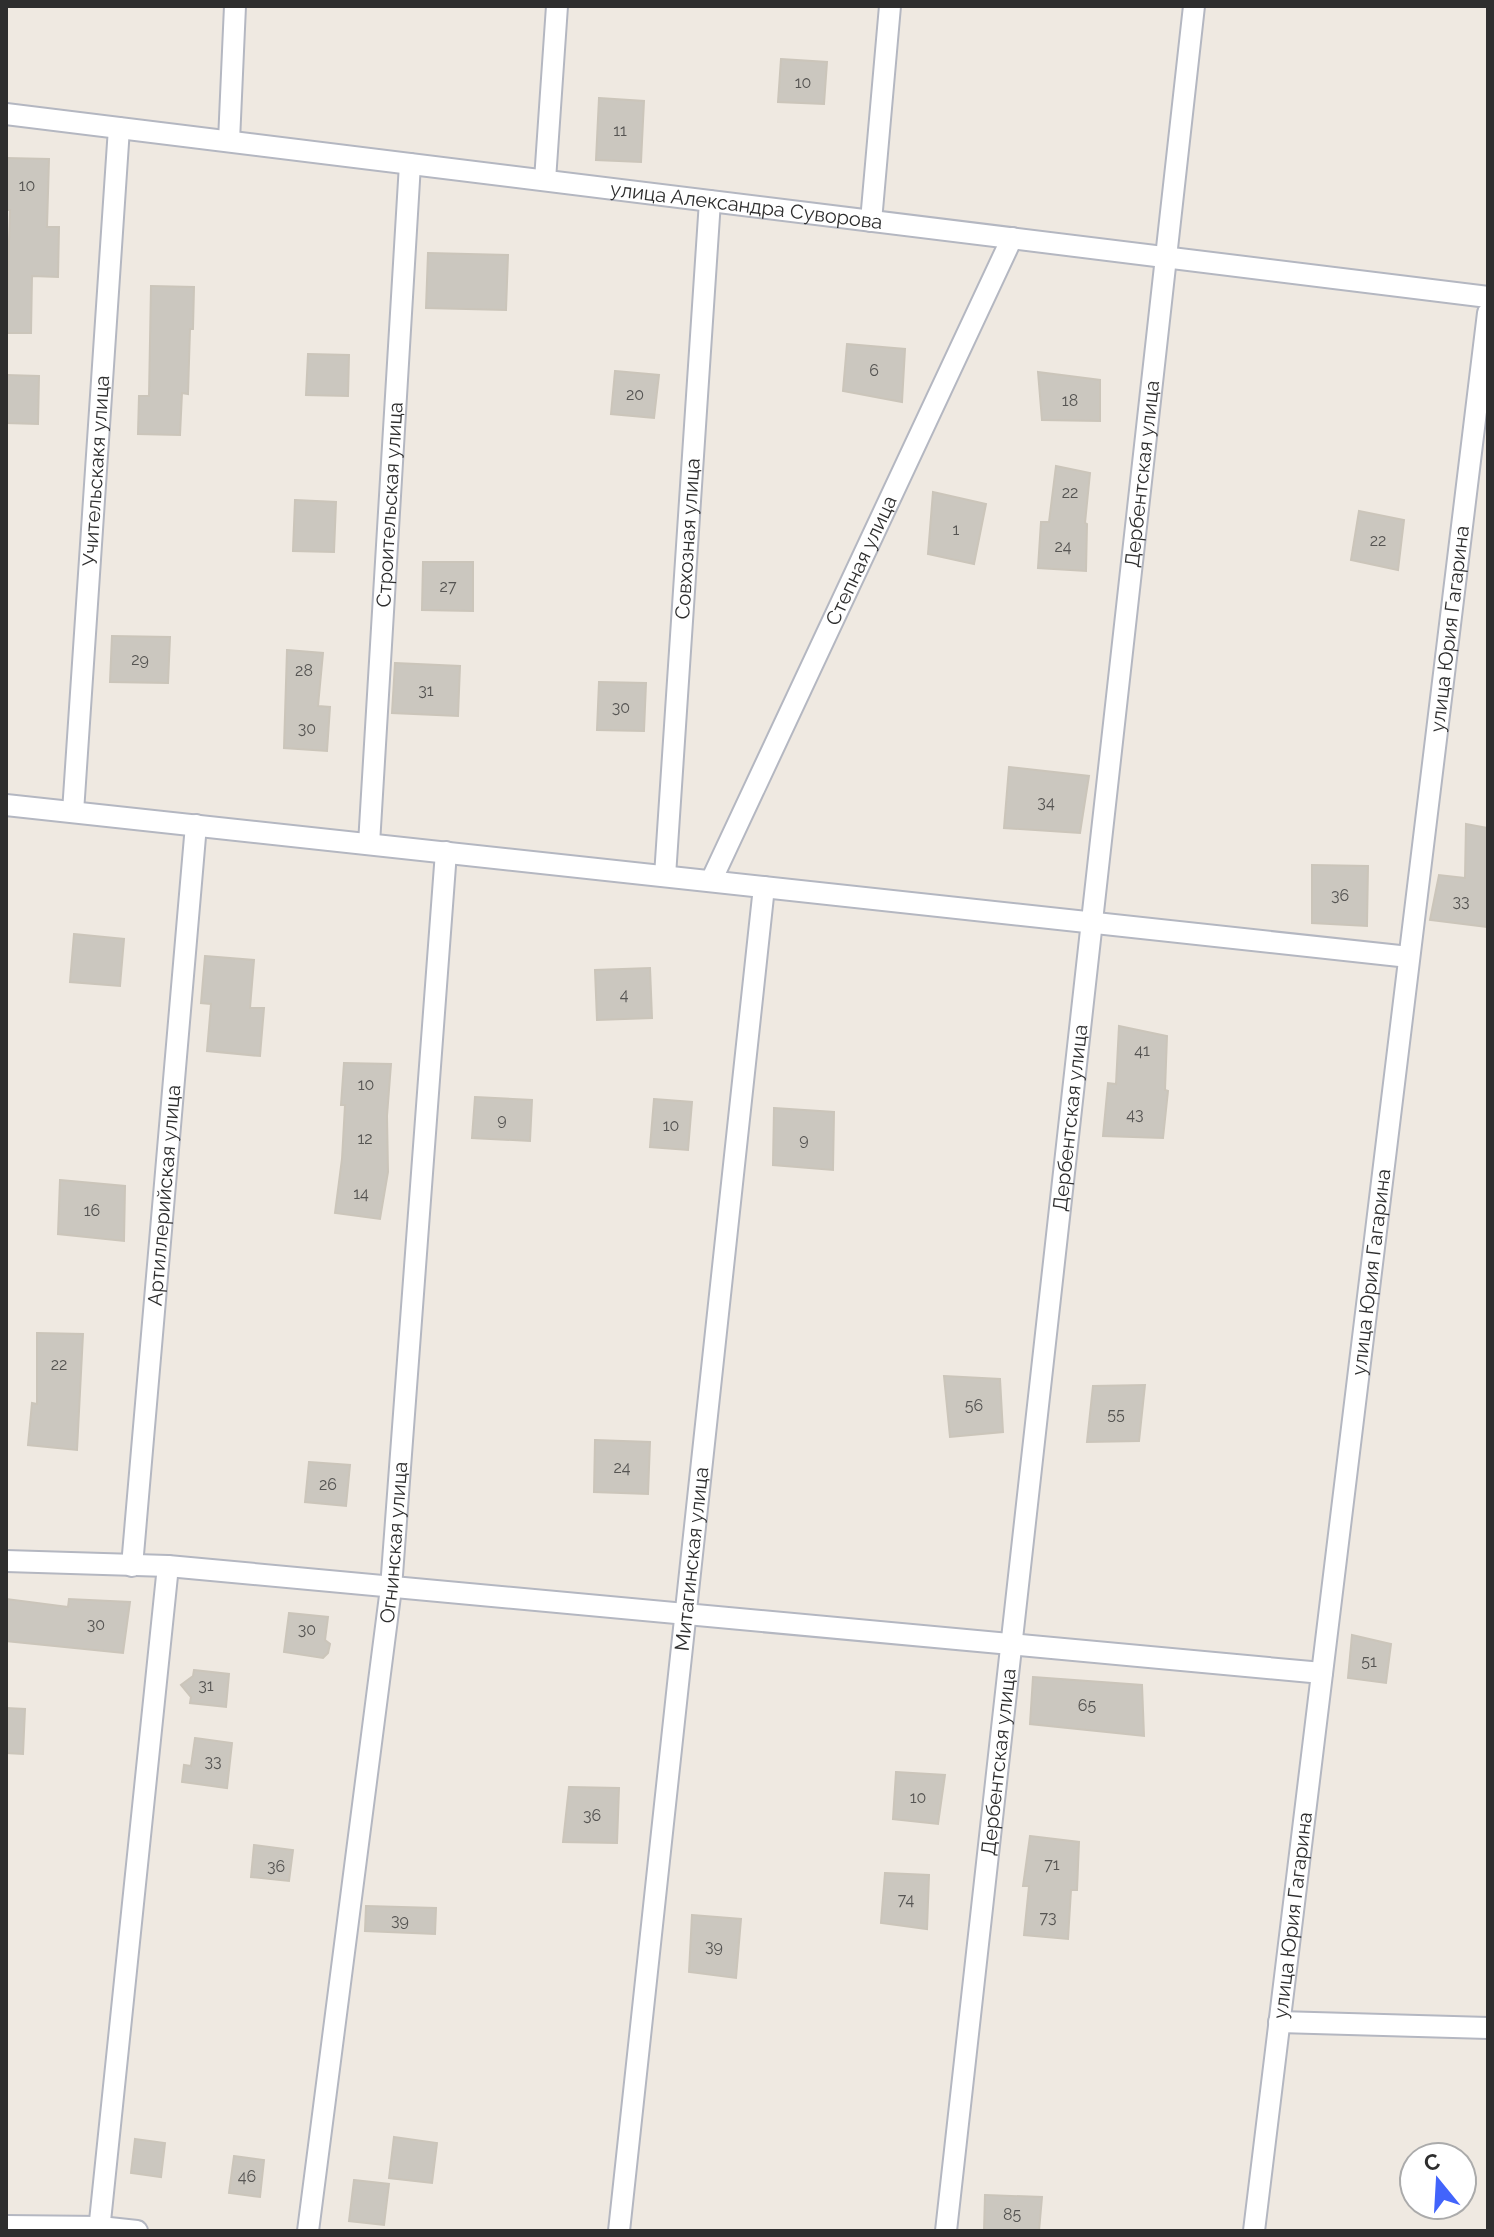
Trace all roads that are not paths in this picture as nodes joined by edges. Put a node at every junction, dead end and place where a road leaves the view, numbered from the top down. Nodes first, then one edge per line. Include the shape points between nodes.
1 (235, 6) edge
2 (557, 6) edge
3 (890, 6) edge
4 (1194, 6) edge
5 (6, 114) edge
6 (119, 128) junction
7 (229, 141) junction
8 (410, 164) junction
9 (545, 180) junction
10 (710, 201) junction
11 (871, 221) junction
12 (1012, 238) junction
13 (1166, 257) junction
14 (1488, 297) edge
15 (1488, 313) edge
16 (6, 805) edge
17 (73, 812) junction
18 (196, 825) junction
19 (369, 844) junction
20 (446, 852) junction
21 (665, 876) junction
22 (711, 881) junction
23 (764, 887) junction
24 (1092, 922) junction
25 (1409, 957) junction
26 (6, 1561) edge
27 (132, 1566) junction
28 (168, 1566) junction
29 (391, 1588) junction
30 (686, 1615) junction
31 (1012, 1645) junction
32 (1322, 1673) junction
33 (1279, 2022) junction
34 (1488, 2028) edge
35 (6, 2226) edge
36 (100, 2229) edge
37 (137, 2231) edge
38 (308, 2231) edge
39 (619, 2231) edge
40 (946, 2231) edge
41 (1254, 2231) edge

1 - 7 street
2 - 9 street
3 - 11 street
4 - 13 street, Дербентская улица
5 - 6 street, улица Александра Суворова
6 - 7 street, улица Александра Суворова
6 - 17 street, Учительскакя улица
7 - 8 street, улица Александра Суворова
8 - 9 street, улица Александра Суворова
8 - 19 street, Строительская улица
9 - 10 street, улица Александра Суворова
10 - 11 street, улица Александра Суворова
10 - 21 street, Совхозная улица
11 - 12 street, улица Александра Суворова
12 - 13 street, улица Александра Суворова
12 - 22 street, Степная улица
13 - 14 street, улица Александра Суворова
13 - 24 street, Дербентская улица
15 - 25 street, улица Юрия Гагарина
16 - 17 street
17 - 18 street
18 - 19 street
18 - 27 street, Артиллерийская улица
19 - 20 street
20 - 21 street
20 - 29 street, Огнинская улица
21 - 22 street
22 - 23 street
23 - 24 street
23 - 30 street, Митагинская улица
24 - 25 street
24 - 31 street, Дербентская улица
25 - 32 street, улица Юрия Гагарина
26 - 27 street
27 - 28 street
28 - 29 street
28 - 36 street
29 - 30 street
29 - 38 street, Огнинская улица
30 - 31 street
30 - 39 street, Митагинская улица
31 - 32 street
31 - 40 street, Дербентская улица
32 - 33 street, улица Юрия Гагарина
33 - 34 street
33 - 41 street, улица Юрия Гагарина
35 - 36 street
36 - 37 street

